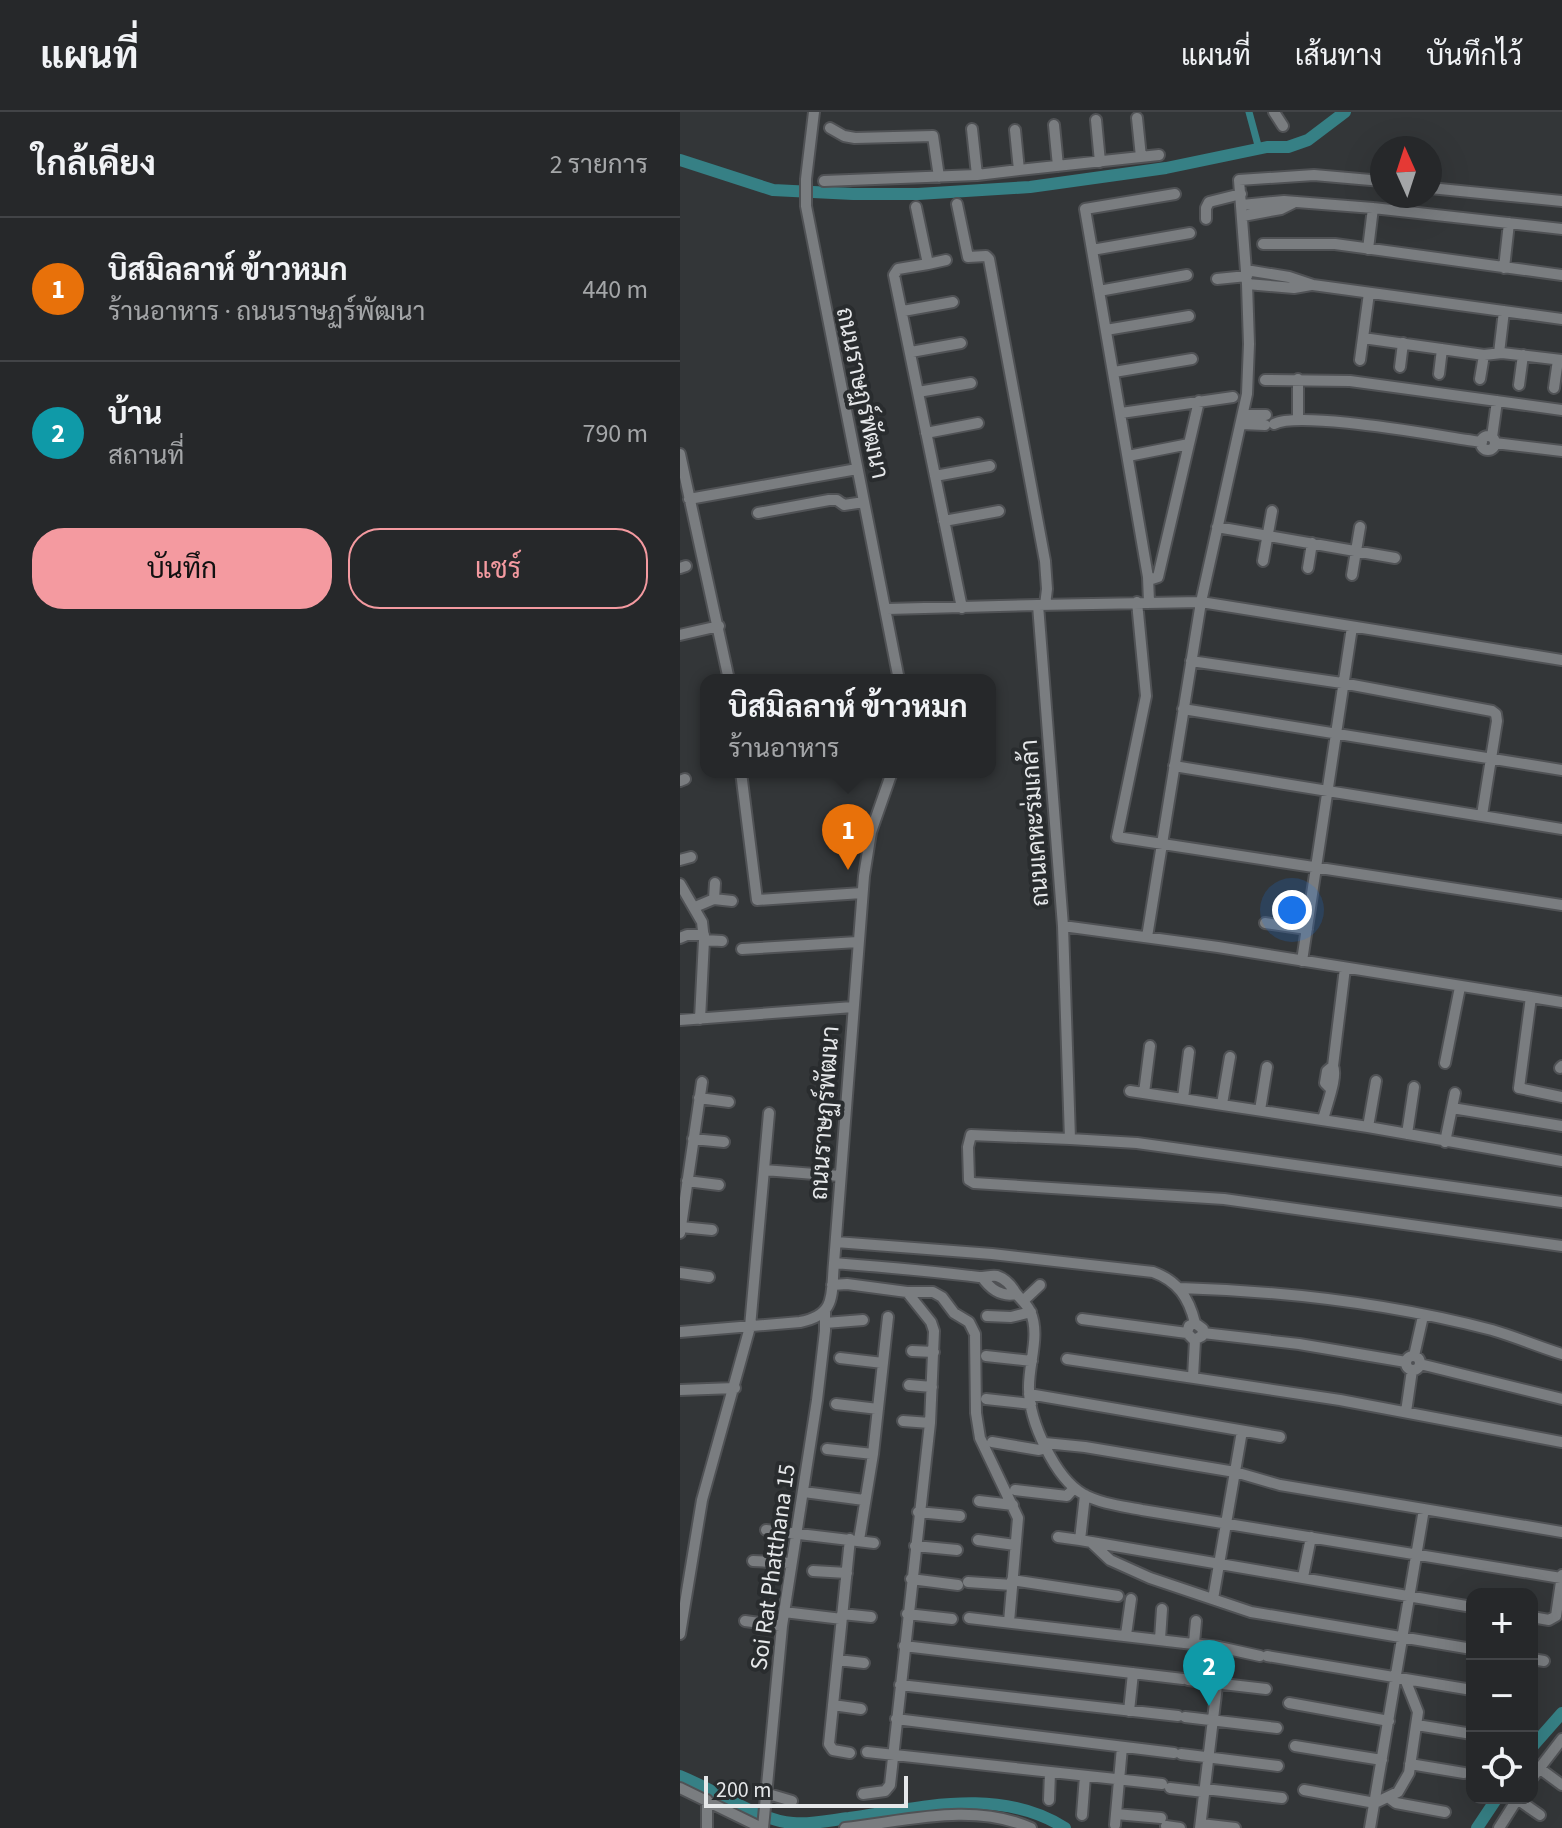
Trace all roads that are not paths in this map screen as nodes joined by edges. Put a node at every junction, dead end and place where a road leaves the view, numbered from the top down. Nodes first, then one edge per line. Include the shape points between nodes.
1 (1274, 112) edge
2 (814, 114) edge
3 (1137, 118) dead end
4 (1096, 120) dead end
5 (1054, 125) dead end
6 (1283, 126) dead end
7 (972, 129) dead end
8 (1015, 130) dead end
9 (1159, 155) dead end
10 (1141, 157) junction
11 (1100, 162) junction
12 (1058, 166) junction
13 (1019, 170) junction
14 (977, 175) junction
15 (939, 177) junction
16 (1370, 180) edge
17 (824, 181) dead end
18 (1442, 189) edge
19 (1175, 194) dead end
20 (1083, 196) dead end
21 (1562, 201) edge
22 (957, 204) dead end
23 (1242, 205) junction
24 (916, 207) dead end
25 (1370, 208) edge
26 (1373, 208) joint
27 (1085, 209) junction
28 (1206, 219) dead end
29 (1509, 223) junction
30 (1562, 229) edge
31 (1190, 233) dead end
32 (1263, 244) dead end
33 (1368, 249) junction
34 (1092, 250) junction
35 (946, 260) dead end
36 (928, 264) junction
37 (1504, 268) junction
38 (1187, 275) dead end
39 (1562, 275) edge
40 (1247, 277) junction
41 (1217, 279) dead end
42 (1099, 291) junction
43 (1369, 293) junction
44 (953, 302) dead end
45 (903, 311) junction
46 (1504, 311) junction
47 (1189, 316) dead end
48 (1562, 319) edge
49 (1106, 330) junction
50 (1363, 338) junction
51 (961, 343) dead end
52 (1403, 343) junction
53 (1442, 349) junction
54 (911, 352) junction
55 (1499, 353) junction
56 (1484, 355) junction
57 (1523, 355) junction
58 (1192, 359) dead end
59 (1360, 360) dead end
60 (1560, 360) edge
61 (1400, 367) dead end
62 (1114, 372) junction
63 (1439, 374) dead end
64 (1298, 379) junction
65 (1480, 379) dead end
66 (1265, 380) dead end
67 (971, 383) dead end
68 (1519, 385) dead end
69 (1554, 388) dead end
70 (918, 392) junction
71 (1233, 397) dead end
72 (1199, 401) junction
73 (1497, 401) junction
74 (1562, 410) edge
75 (1121, 413) junction
76 (1242, 419) junction
77 (1298, 419) junction
78 (978, 423) dead end
79 (926, 433) junction
80 (1490, 441) junction
81 (1189, 444) junction
82 (1562, 451) edge
83 (680, 454) edge
84 (1128, 456) junction
85 (990, 466) dead end
86 (857, 469) junction
87 (935, 476) junction
88 (686, 498) edge
89 (864, 502) junction
90 (999, 511) dead end
91 (1272, 511) dead end
92 (758, 513) dead end
93 (944, 521) junction
94 (1217, 527) junction
95 (1360, 527) dead end
96 (1268, 536) junction
97 (1312, 543) junction
98 (1355, 550) junction
99 (1395, 558) dead end
100 (1263, 561) dead end
101 (1308, 568) dead end
102 (1352, 575) dead end
103 (1153, 577) junction
104 (1137, 602) junction
105 (1154, 602) junction
106 (1201, 602) junction
107 (1042, 605) junction
108 (962, 608) junction
109 (887, 609) junction
110 (719, 626) junction
111 (1352, 627) junction
112 (680, 635) edge
113 (1562, 660) edge
114 (1191, 661) junction
115 (728, 674) edge
116 (898, 674) edge
117 (1342, 683) junction
118 (1183, 709) junction
119 (1335, 734) junction
120 (1491, 759) junction
121 (1174, 766) junction
122 (1562, 770) edge
123 (742, 778) edge
124 (890, 778) edge
125 (1326, 791) junction
126 (1482, 815) junction
127 (1562, 829) edge
128 (1162, 844) junction
129 (1315, 869) junction
130 (715, 883) dead end
131 (681, 890) edge
132 (862, 893) junction
133 (714, 899) junction
134 (732, 901) dead end
135 (1562, 905) edge
136 (695, 907) junction
137 (1265, 923) dead end
138 (1063, 926) junction
139 (1307, 929) junction
140 (704, 937) junction
141 (1147, 937) junction
142 (680, 938) edge
143 (722, 941) dead end
144 (858, 942) junction
145 (742, 949) dead end
146 (1302, 961) junction
147 (1345, 968) junction
148 (1460, 987) junction
149 (1531, 997) junction
150 (1562, 1002) edge
151 (853, 1007) junction
152 (700, 1019) junction
153 (680, 1020) edge
154 (1150, 1046) dead end
155 (1189, 1052) dead end
156 (1230, 1057) dead end
157 (1445, 1063) dead end
158 (1267, 1067) dead end
159 (1376, 1081) dead end
160 (702, 1082) dead end
161 (1414, 1087) dead end
162 (1130, 1091) dead end
163 (1144, 1093) junction
164 (1455, 1093) dead end
165 (1562, 1097) edge
166 (699, 1098) junction
167 (1183, 1098) junction
168 (729, 1102) dead end
169 (1222, 1104) junction
170 (1452, 1108) junction
171 (1260, 1110) junction
172 (769, 1113) dead end
173 (1323, 1120) junction
174 (1562, 1126) edge
175 (1368, 1127) junction
176 (1407, 1134) junction
177 (693, 1139) junction
178 (1070, 1139) junction
179 (724, 1142) dead end
180 (1445, 1142) junction
181 (1562, 1161) edge
182 (764, 1170) junction
183 (840, 1176) junction
184 (687, 1181) junction
185 (719, 1185) dead end
186 (1562, 1202) edge
187 (681, 1227) edge
188 (712, 1230) dead end
189 (680, 1233) edge
190 (836, 1242) junction
191 (1562, 1246) edge
192 (834, 1263) junction
193 (680, 1273) edge
194 (709, 1277) dead end
195 (832, 1285) junction
196 (1040, 1285) dead end
197 (1180, 1288) junction
198 (907, 1292) junction
199 (1020, 1297) junction
200 (1031, 1312) junction
201 (987, 1316) dead end
202 (1423, 1316) junction
203 (888, 1317) dead end
204 (825, 1318) junction
205 (1082, 1319) dead end
206 (863, 1320) dead end
207 (750, 1327) junction
208 (680, 1332) edge
209 (1195, 1335) junction
210 (912, 1351) dead end
211 (934, 1352) junction
212 (1562, 1354) edge
213 (986, 1356) dead end
214 (840, 1358) dead end
215 (1067, 1359) dead end
216 (1032, 1361) junction
217 (883, 1363) junction
218 (1413, 1363) junction
219 (1193, 1377) junction
220 (909, 1385) dead end
221 (932, 1387) junction
222 (735, 1388) junction
223 (680, 1390) edge
224 (986, 1399) dead end
225 (1030, 1399) junction
226 (1562, 1399) edge
227 (836, 1404) dead end
228 (878, 1409) junction
229 (1406, 1412) junction
230 (903, 1421) dead end
231 (930, 1423) junction
232 (1242, 1431) junction
233 (1280, 1437) dead end
234 (992, 1442) dead end
235 (1562, 1442) edge
236 (1046, 1445) junction
237 (827, 1449) dead end
238 (873, 1454) junction
239 (1235, 1472) junction
240 (1074, 1488) junction
241 (1015, 1490) dead end
242 (804, 1492) junction
243 (1085, 1495) junction
244 (864, 1500) junction
245 (979, 1501) dead end
246 (1013, 1505) junction
247 (1424, 1509) junction
248 (918, 1512) junction
249 (960, 1516) dead end
250 (1226, 1523) junction
251 (766, 1530) dead end
252 (1562, 1532) edge
253 (794, 1534) junction
254 (1058, 1537) dead end
255 (1311, 1537) junction
256 (854, 1540) junction
257 (978, 1540) dead end
258 (1085, 1541) junction
259 (874, 1543) dead end
260 (1015, 1545) junction
261 (915, 1546) junction
262 (957, 1550) dead end
263 (1418, 1554) junction
264 (753, 1561) dead end
265 (790, 1563) junction
266 (1219, 1563) junction
267 (813, 1571) dead end
268 (847, 1573) junction
269 (1562, 1576) edge
270 (1303, 1577) junction
271 (911, 1579) junction
272 (1012, 1583) junction
273 (1118, 1596) dead end
274 (1411, 1596) junction
275 (1131, 1599) dead end
276 (1213, 1599) junction
277 (1466, 1606) edge
278 (1162, 1609) dead end
279 (784, 1612) junction
280 (907, 1614) junction
281 (842, 1616) junction
282 (871, 1617) dead end
283 (969, 1618) dead end
284 (1538, 1618) edge
285 (952, 1619) dead end
286 (745, 1621) dead end
287 (1196, 1621) dead end
288 (1009, 1622) junction
289 (782, 1626) junction
290 (680, 1634) edge
291 (1126, 1635) junction
292 (1404, 1637) junction
293 (1160, 1639) junction
294 (1194, 1643) junction
295 (904, 1646) junction
296 (1219, 1647) junction
297 (1466, 1648) edge
298 (838, 1660) junction
299 (1538, 1660) edge
300 (1544, 1661) dead end
301 (864, 1663) dead end
302 (1133, 1673) junction
303 (1401, 1678) junction
304 (1217, 1683) junction
305 (900, 1685) junction
306 (1266, 1689) dead end
307 (1466, 1689) edge
308 (1289, 1703) dead end
309 (833, 1705) junction
310 (861, 1709) dead end
311 (1129, 1711) junction
312 (896, 1719) junction
313 (1213, 1720) junction
314 (1389, 1721) junction
315 (1417, 1725) junction
316 (1277, 1728) dead end
317 (1466, 1733) edge
318 (1562, 1739) edge
319 (1295, 1746) dead end
320 (1122, 1747) junction
321 (867, 1752) dead end
322 (850, 1753) dead end
323 (892, 1754) junction
324 (1209, 1757) junction
325 (1382, 1760) junction
326 (1410, 1764) junction
327 (1278, 1766) dead end
328 (1539, 1768) joint
329 (1050, 1772) junction
330 (1464, 1773) dead end
331 (1085, 1776) junction
332 (1118, 1780) junction
333 (1562, 1785) edge
334 (680, 1788) edge
335 (1304, 1790) dead end
336 (1205, 1791) junction
337 (863, 1794) dead end
338 (1388, 1797) junction
339 (764, 1798) junction
340 (1282, 1798) dead end
341 (707, 1800) junction
342 (1049, 1800) dead end
343 (792, 1801) dead end
344 (1375, 1803) junction
345 (1515, 1804) edge
346 (1526, 1804) edge
347 (1445, 1812) dead end
348 (1082, 1815) dead end
349 (1540, 1815) dead end
350 (762, 1825) edge
351 (894, 1825) edge
352 (1200, 1826) edge
353 (707, 1828) edge
354 (845, 1828) edge
355 (1031, 1828) edge
356 (1180, 1828) edge
357 (1235, 1828) edge
358 (1370, 1828) edge
359 (1501, 1828) edge

1 - 6 street
2 - 15 street via 844,136 933,136
2 - 86 street, ถนนราษฏร์พัฒนา via 806,206
3 - 10 street
4 - 11 street
5 - 12 street
7 - 14 street
8 - 13 street
9 - 10 street
10 - 11 street
11 - 12 street
12 - 13 street
13 - 14 street
14 - 15 street
15 - 17 street
16 - 23 street via 1314,175 1239,180
18 - 21 street
19 - 27 street
20 - 27 street
22 - 107 street, ถนนเคหะร่มเกล้า via 968,257 989,259 1045,561
23 - 25 street via 1276,200
23 - 28 street via 1209,202
23 - 40 street
24 - 36 street
26 - 29 street
26 - 33 street
27 - 34 street
29 - 30 street
29 - 37 street
31 - 34 street
32 - 33 street
33 - 37 street
34 - 42 street
35 - 36 street
36 - 45 street via 895,272
37 - 39 street
38 - 42 street
40 - 41 street
40 - 43 street via 1289,277
40 - 76 street via 1249,344
42 - 49 street
43 - 46 street
43 - 50 street
44 - 45 street
45 - 54 street
46 - 48 street
46 - 55 street
47 - 49 street
49 - 62 street
50 - 52 street
50 - 59 street
51 - 54 street
52 - 53 street
52 - 61 street
53 - 56 street
53 - 63 street
54 - 70 street
55 - 56 street
55 - 57 street
56 - 65 street
57 - 60 street
57 - 68 street
58 - 62 street
60 - 69 street
62 - 75 street
64 - 66 street
64 - 73 street
64 - 77 street
67 - 70 street
70 - 79 street
71 - 72 street
72 - 75 street
72 - 81 street
73 - 74 street
73 - 80 street
75 - 84 street
76 - 77 street
76 - 94 street
77 - 80 street
78 - 79 street
79 - 87 street
80 - 82 street
81 - 84 street
81 - 103 street
83 - 88 street
84 - 103 street
85 - 87 street
86 - 88 street
86 - 89 street, ถนนราษฏร์พัฒนา
87 - 93 street
88 - 110 street
89 - 92 street via 844,505 829,500
89 - 109 street, ถนนราษฏร์พัฒนา
90 - 93 street
91 - 96 street
93 - 108 street
94 - 96 street
94 - 106 street
95 - 98 street
96 - 97 street
96 - 100 street
97 - 98 street
97 - 101 street
98 - 99 street
98 - 102 street
103 - 105 street
104 - 105 street
104 - 107 street
104 - 128 street via 1146,696 1117,837
105 - 106 street
106 - 111 street
106 - 114 street
107 - 108 street
107 - 138 street, ถนนเคหะร่มเกล้า
108 - 109 street
109 - 116 street, ถนนราษฏร์พัฒนา
110 - 112 street
110 - 115 street
111 - 113 street
111 - 117 street
114 - 117 street
114 - 118 street
117 - 119 street
117 - 120 street via 1492,711 1497,721
118 - 119 street
118 - 121 street
119 - 120 street
119 - 125 street
120 - 122 street
120 - 126 street
121 - 125 street
121 - 128 street
123 - 132 street via 757,900
124 - 132 street, ถนนราษฏร์พัฒนา via 869,842
125 - 126 street
125 - 129 street
126 - 127 street
128 - 129 street
128 - 141 street
129 - 135 street
129 - 139 street
130 - 133 street
131 - 136 street
132 - 144 street, ถนนราษฏร์พัฒนา
133 - 134 street
133 - 136 street
136 - 140 street
137 - 139 street
138 - 141 street, ถนนเคหะร่มเกล้า
138 - 178 street
139 - 146 street
140 - 142 street
140 - 143 street
140 - 152 street
141 - 146 street, ถนนเคหะร่มเกล้า
144 - 145 street
144 - 151 street, ถนนราษฏร์พัฒนา
146 - 147 street, ถนนเคหะร่มเกล้า
147 - 148 street, ถนนเคหะร่มเกล้า
147 - 173 street
148 - 149 street, ถนนเคหะร่มเกล้า
148 - 157 street
149 - 150 street, ถนนเคหะร่มเกล้า
149 - 165 street via 1519,1088
151 - 152 street
151 - 183 street, ถนนราษฏร์พัฒนา
152 - 153 street
154 - 163 street
155 - 167 street
156 - 169 street
158 - 171 street
159 - 175 street
160 - 166 street
161 - 176 street
162 - 163 street
163 - 167 street
164 - 170 street
166 - 168 street
166 - 177 street
167 - 169 street
169 - 171 street
170 - 174 street
170 - 180 street
171 - 173 street
172 - 182 street
173 - 175 street
175 - 176 street
176 - 180 street
177 - 179 street
177 - 184 street
178 - 186 street via 1137,1143
178 - 191 street via 971,1135 969,1180 1224,1199
180 - 181 street
182 - 183 street
182 - 207 street
183 - 190 street, ถนนราษฏร์พัฒนา
184 - 185 street
184 - 187 street
187 - 188 street
187 - 189 street
190 - 192 street, ถนนราษฏร์พัฒนา
190 - 197 street via 1143,1270
192 - 195 street, ถนนราษฏร์พัฒนา
192 - 199 street via 997,1276
193 - 194 street
195 - 198 street
195 - 204 street, ถนนราษฏร์พัฒนา
196 - 199 street
197 - 202 street via 1325,1300
197 - 209 street
198 - 211 street via 933,1325
198 - 246 street via 939,1294 973,1327 980,1438
199 - 200 street
200 - 201 street
200 - 216 street
202 - 212 street
202 - 218 street
203 - 217 street
204 - 206 street
204 - 207 street
204 - 242 street, Soi Rat Phatthana 15
205 - 209 street
207 - 208 street
207 - 222 street
209 - 218 street via 1299,1344
209 - 219 street
210 - 211 street
211 - 221 street
213 - 216 street
214 - 217 street
215 - 219 street
216 - 225 street
217 - 228 street
218 - 226 street
218 - 229 street
219 - 229 street
220 - 221 street
221 - 231 street
222 - 223 street
222 - 290 street via 702,1500
224 - 225 street
225 - 232 street
225 - 236 street
227 - 228 street
228 - 238 street
229 - 235 street
230 - 231 street
231 - 248 street
232 - 233 street
232 - 239 street
234 - 236 street via 1039,1450
236 - 239 street
236 - 240 street
237 - 238 street
238 - 244 street
239 - 247 street via 1280,1485
239 - 250 street
240 - 241 street via 1067,1496
240 - 243 street
242 - 244 street
242 - 253 street, Soi Rat Phatthana 15
243 - 250 street
243 - 258 street
244 - 256 street
245 - 246 street
246 - 260 street via 1018,1518
247 - 252 street
247 - 263 street
248 - 249 street
248 - 261 street
250 - 255 street
250 - 266 street
251 - 253 street
253 - 256 street
253 - 265 street, Soi Rat Phatthana 15
254 - 258 street
255 - 263 street
255 - 270 street
256 - 259 street
256 - 268 street
257 - 260 street
258 - 266 street
258 - 276 street via 1110,1560
260 - 272 street
261 - 262 street
261 - 271 street
263 - 269 street
263 - 274 street
264 - 265 street
265 - 279 street, Soi Rat Phatthana 15
266 - 270 street
266 - 276 street
267 - 268 street
268 - 281 street
269 - 284 street via 1556,1616
270 - 274 street
271 - 272 street
271 - 280 street
272 - 273 street
272 - 288 street
274 - 277 street
274 - 292 street
275 - 291 street
276 - 292 street via 1251,1612
278 - 293 street
279 - 281 street
279 - 289 street, Soi Rat Phatthana 15
280 - 285 street
280 - 295 street
281 - 282 street
281 - 298 street
283 - 288 street
286 - 289 street
287 - 294 street
288 - 291 street
289 - 339 street, Soi Rat Phatthana 15
291 - 293 street
292 - 297 street
292 - 303 street
293 - 294 street
294 - 296 street
295 - 302 street
295 - 305 street
296 - 303 street
296 - 304 street
298 - 301 street
298 - 309 street
299 - 300 street
302 - 304 street
302 - 311 street
303 - 307 street
303 - 314 street
303 - 315 street via 1418,1712
304 - 306 street
304 - 313 street
305 - 311 street
305 - 312 street
308 - 314 street
309 - 310 street
309 - 322 street via 830,1748
311 - 313 street
312 - 320 street
312 - 323 street
313 - 316 street
313 - 324 street
314 - 325 street
315 - 317 street
315 - 326 street
318 - 328 street
319 - 325 street
320 - 324 street
320 - 332 street
321 - 323 street
323 - 329 street
323 - 337 street via 888,1788
324 - 327 street
324 - 336 street
325 - 344 street
326 - 330 street
326 - 338 street via 1398,1792
328 - 333 street
329 - 331 street
329 - 342 street
331 - 332 street
331 - 348 street
332 - 336 street
332 - 356 street via 1115,1820 1164,1822
334 - 341 street
335 - 344 street
336 - 340 street
336 - 352 street
338 - 344 street
338 - 347 street
339 - 343 street
339 - 350 street, Soi Rat Phatthana 15
341 - 350 street
341 - 353 street
344 - 358 street
345 - 359 street
346 - 349 street
351 - 354 street
351 - 355 street via 939,1815 982,1815
352 - 357 street

